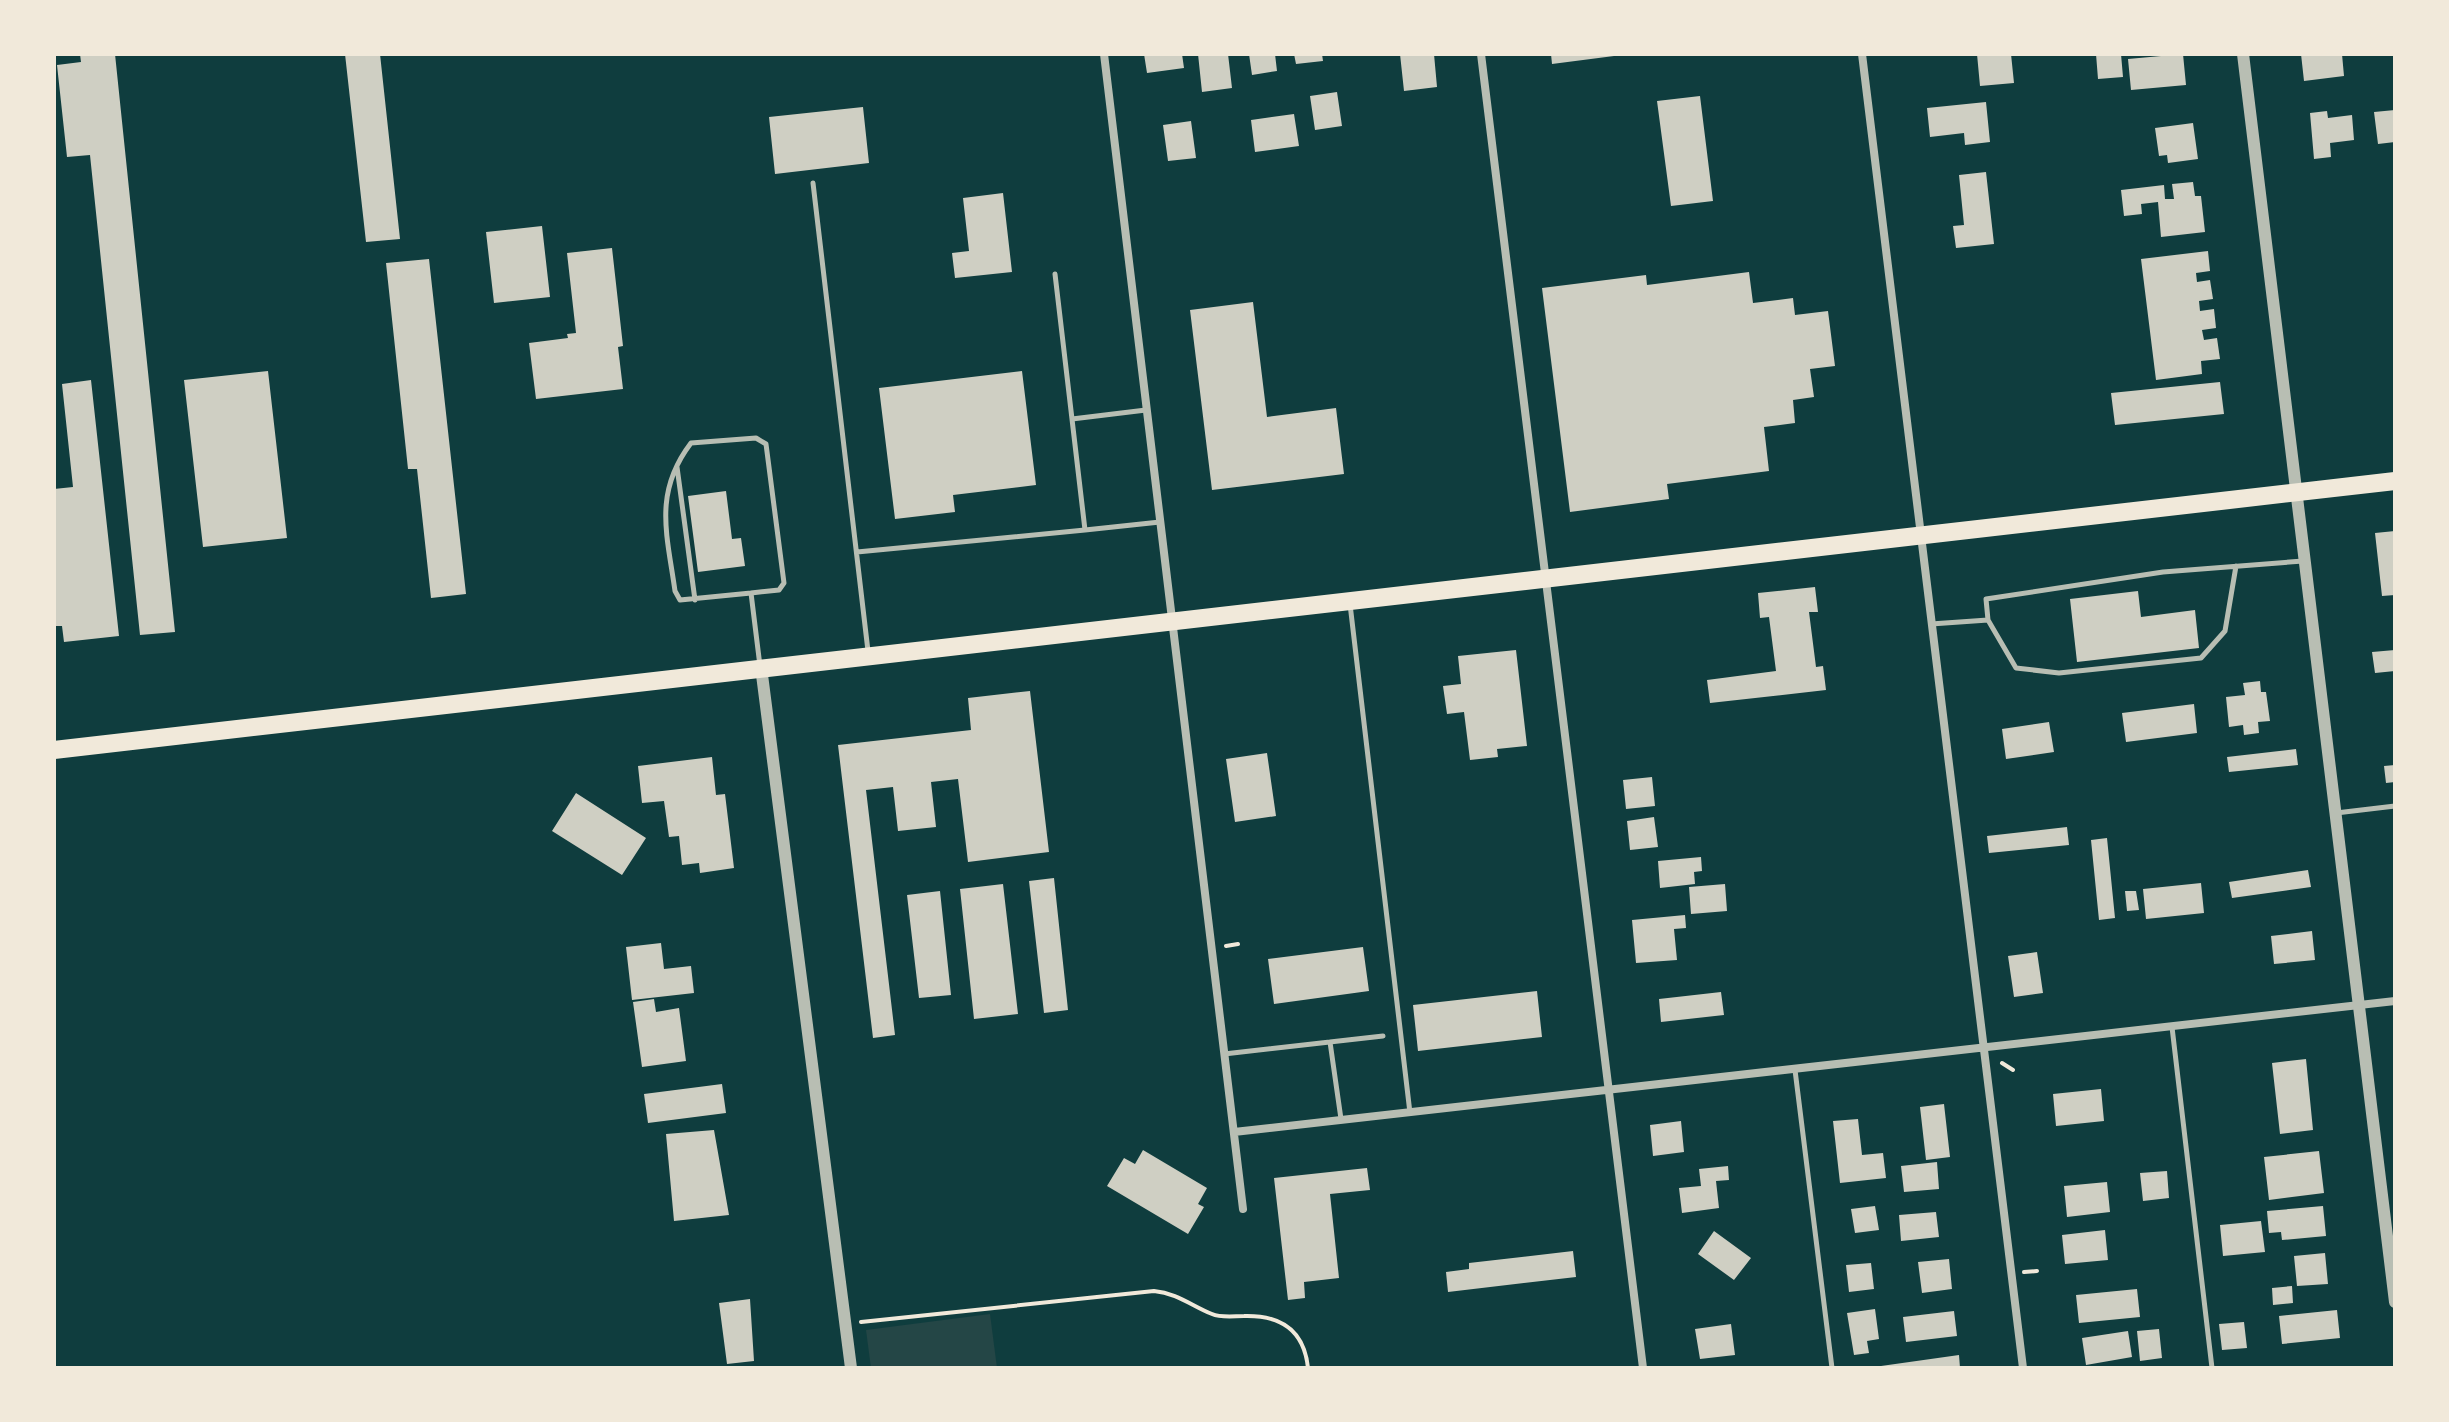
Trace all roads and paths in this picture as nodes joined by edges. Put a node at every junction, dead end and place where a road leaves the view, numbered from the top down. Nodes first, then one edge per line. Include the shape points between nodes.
1 (1104, 54) edge
2 (1481, 54) edge
3 (1862, 54) edge
4 (2243, 54) edge
5 (813, 183) dead end
6 (1055, 274) dead end
7 (1146, 410) junction
8 (1072, 419) junction
9 (676, 462) junction
10 (2395, 481) edge
11 (2295, 493) junction
12 (1160, 522) junction
13 (1085, 530) junction
14 (1919, 534) junction
15 (857, 552) junction
16 (2303, 561) junction
17 (2236, 566) junction
18 (1545, 577) junction
19 (751, 593) junction
20 (1350, 599) junction
21 (695, 600) junction
22 (1172, 619) junction
23 (1988, 620) junction
24 (1930, 624) junction
25 (868, 654) junction
26 (761, 667) junction
27 (54, 750) edge
28 (2395, 806) edge
29 (2334, 813) junction
30 (2395, 1001) edge
31 (2359, 1006) junction
32 (2172, 1027) junction
33 (1383, 1036) dead end
34 (1330, 1042) junction
35 (1983, 1050) junction
36 (1224, 1054) junction
37 (1795, 1070) junction
38 (1609, 1091) junction
39 (1410, 1113) junction
40 (1341, 1120) junction
41 (1234, 1132) junction
42 (2388, 1195) edge
43 (1243, 1209) dead end
44 (2395, 1302) edge
45 (845, 1324) junction
46 (851, 1368) edge
47 (1308, 1368) edge
48 (1643, 1368) edge
49 (1832, 1368) edge
50 (2023, 1368) edge
51 (2212, 1368) edge

1 - 7 street
2 - 18 street
3 - 14 street
4 - 11 street
5 - 15 lane
6 - 8 lane
7 - 8 lane
7 - 12 street
8 - 13 lane
9 - 19 lane via 691,443 756,438 766,444 784,583 779,590
9 - 21 lane
9 - 21 lane via 663,505 675,591 680,600
10 - 11 highway
11 - 14 highway
11 - 16 street
12 - 13 lane
12 - 22 street
13 - 15 lane
14 - 18 highway
14 - 24 street
15 - 25 lane
16 - 17 lane
16 - 29 street
17 - 23 lane via 1986,599
17 - 23 lane via 2225,631 2201,658 2059,673 2016,668
18 - 20 highway
18 - 38 street
19 - 21 lane
19 - 26 lane
20 - 22 highway
20 - 39 lane
22 - 25 highway
22 - 36 street
23 - 24 lane
24 - 35 street
25 - 26 highway
26 - 27 highway
26 - 45 street
28 - 29 lane
29 - 31 street
30 - 31 street
31 - 32 street
31 - 42 street
32 - 35 street
32 - 51 lane
33 - 34 lane
34 - 36 lane
34 - 40 lane
35 - 37 street
35 - 50 street
36 - 41 street
37 - 38 street
37 - 49 lane
38 - 39 street
38 - 48 street
39 - 40 street
40 - 41 street
41 - 43 street
42 - 44 street
45 - 46 street
45 - 47 path via 1171,1292 1216,1316 1274,1318 1292,1327

